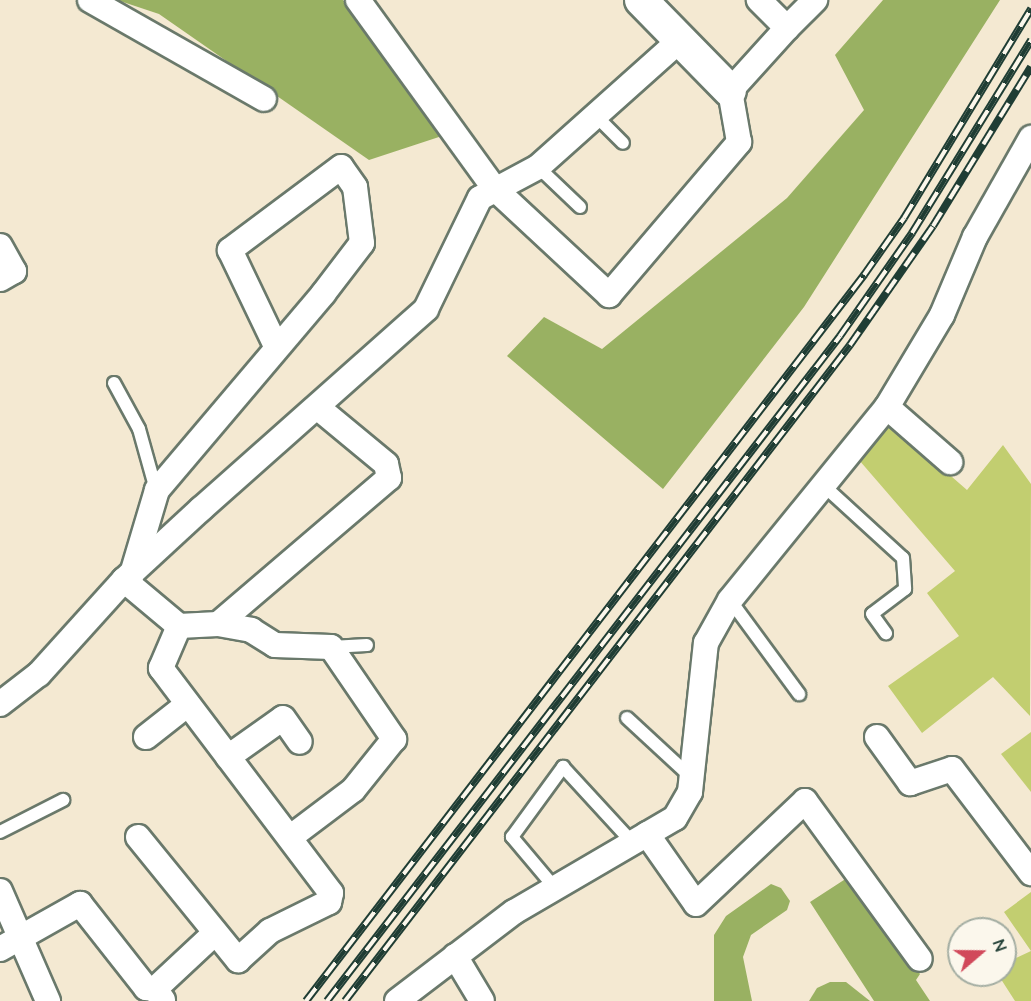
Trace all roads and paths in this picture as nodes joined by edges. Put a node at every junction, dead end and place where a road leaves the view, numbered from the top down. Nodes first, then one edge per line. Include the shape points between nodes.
1 (90, 0) edge
2 (358, 0) edge
3 (641, 0) edge
4 (759, 0) edge
5 (815, 0) edge
6 (787, 28) junction
7 (680, 40) junction
8 (730, 91) junction
9 (264, 99) dead end
10 (596, 116) junction
11 (623, 143) dead end
12 (1029, 144) edge
13 (538, 167) junction
14 (495, 189) junction
15 (580, 207) dead end
16 (0, 246) edge
17 (0, 279) edge
18 (276, 346) junction
19 (114, 383) dead end
20 (317, 407) junction
21 (887, 407) junction
22 (950, 462) dead end
23 (823, 485) junction
24 (157, 490) junction
25 (128, 577) junction
26 (730, 600) junction
27 (218, 624) junction
28 (180, 626) junction
29 (886, 633) dead end
30 (367, 645) dead end
31 (331, 646) junction
32 (799, 694) dead end
33 (0, 704) edge
34 (188, 704) junction
35 (627, 718) dead end
36 (146, 737) dead end
37 (877, 737) dead end
38 (300, 742) dead end
39 (228, 757) junction
40 (691, 777) junction
41 (63, 800) dead end
42 (0, 832) edge
43 (292, 836) junction
44 (138, 837) dead end
45 (640, 839) junction
46 (1031, 873) edge
47 (555, 888) junction
48 (0, 891) edge
49 (215, 933) junction
50 (9, 944) edge
51 (455, 956) junction
52 (920, 958) dead end
53 (159, 995) edge
54 (411, 997) edge
55 (48, 1001) edge
56 (482, 1001) edge

1 - 9 street
2 - 14 street
3 - 7 street
4 - 6 street
5 - 6 street
6 - 8 street
7 - 8 street
7 - 10 street
8 - 14 street via 739,142 609,295
10 - 11 lane
10 - 13 street
12 - 21 street via 975,236 942,315
13 - 14 street
13 - 15 lane
14 - 20 street via 480,198 426,309
16 - 17 street via 14,271
18 - 18 street via 362,243 355,187 341,167 230,250
18 - 24 street
19 - 24 lane via 139,429
20 - 25 street
20 - 27 street via 386,464 389,478
21 - 22 street
21 - 23 street
23 - 26 street
23 - 29 lane via 903,558 905,589 872,614
24 - 25 street
25 - 28 street
25 - 33 street via 39,674
26 - 32 lane
26 - 40 street via 706,643
27 - 28 street
27 - 31 street via 251,630 275,646
28 - 34 street via 160,668
30 - 31 lane
31 - 43 street via 394,739 353,790
34 - 36 street
34 - 39 street
35 - 40 lane
37 - 46 street via 910,783 952,769
38 - 39 street via 283,718
39 - 43 street
40 - 45 street via 690,792 675,818
41 - 42 lane
43 - 49 street via 331,893 328,902 270,931 238,960
44 - 49 street
45 - 47 street
45 - 47 lane via 563,767 512,837
45 - 52 street via 696,904 805,801
47 - 51 street
48 - 50 street
49 - 53 street
50 - 53 street via 80,904 146,988
50 - 55 street
51 - 54 street
51 - 56 street

